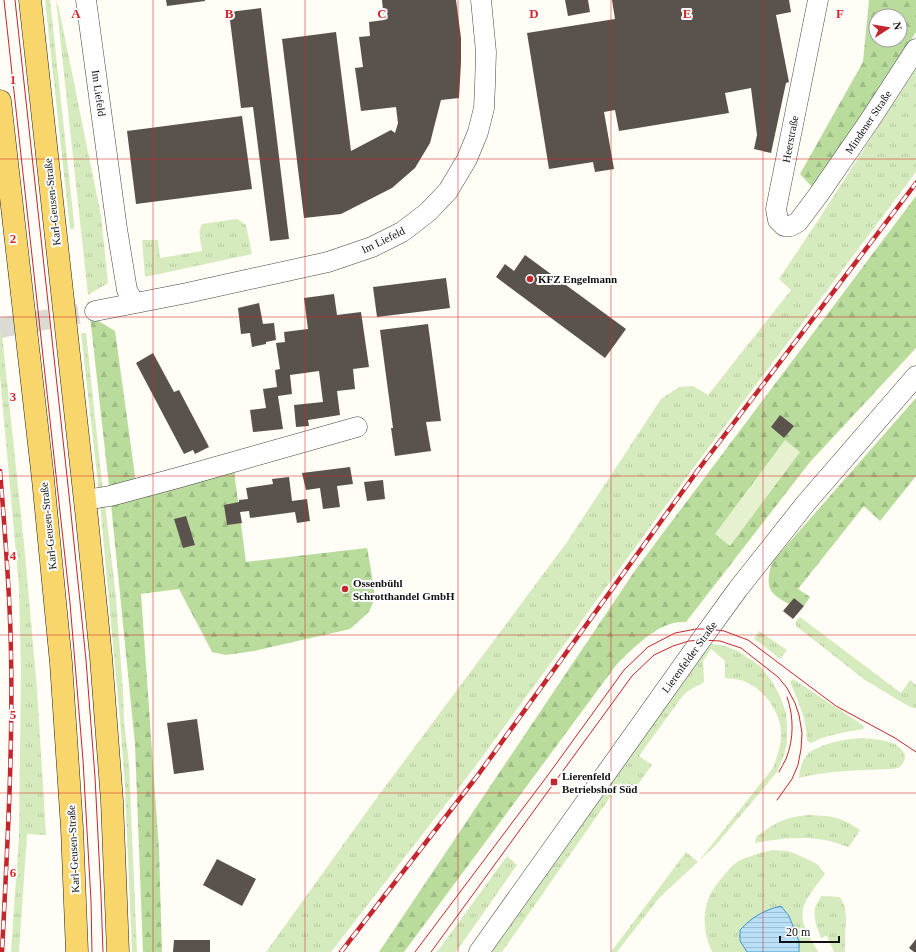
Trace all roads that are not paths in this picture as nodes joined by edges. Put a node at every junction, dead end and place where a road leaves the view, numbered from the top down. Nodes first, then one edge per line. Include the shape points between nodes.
1 (30, 0) edge
2 (86, 0) edge
3 (481, 0) edge
4 (818, 0) edge
5 (916, 49) edge
6 (0, 101) edge
7 (819, 194) joint
8 (134, 303) junction
9 (94, 311) tunnel mouth
10 (916, 376) edge
11 (357, 426) dead end
12 (85, 500) junction
13 (77, 952) edge
14 (118, 952) edge
15 (479, 952) edge

1 - 12 main road, Karl-Geusen-Straße
2 - 8 street, Im Liefeld via 117,229 127,290
3 - 8 street, Im Liefeld via 486,52 484,108 467,159 448,191 428,212 402,232 372,247 328,262
4 - 7 street, Heerstraße via 776,209 778,220 784,226 798,222
5 - 7 street, Mindener Straße
6 - 13 main road, Karl-Geusen-Straße via 61,663
8 - 9 street, Im Liefeld
10 - 15 street, Lierenfelder Straße via 806,503 730,600
11 - 12 street via 177,478
12 - 14 main road, Karl-Geusen-Straße via 112,801

